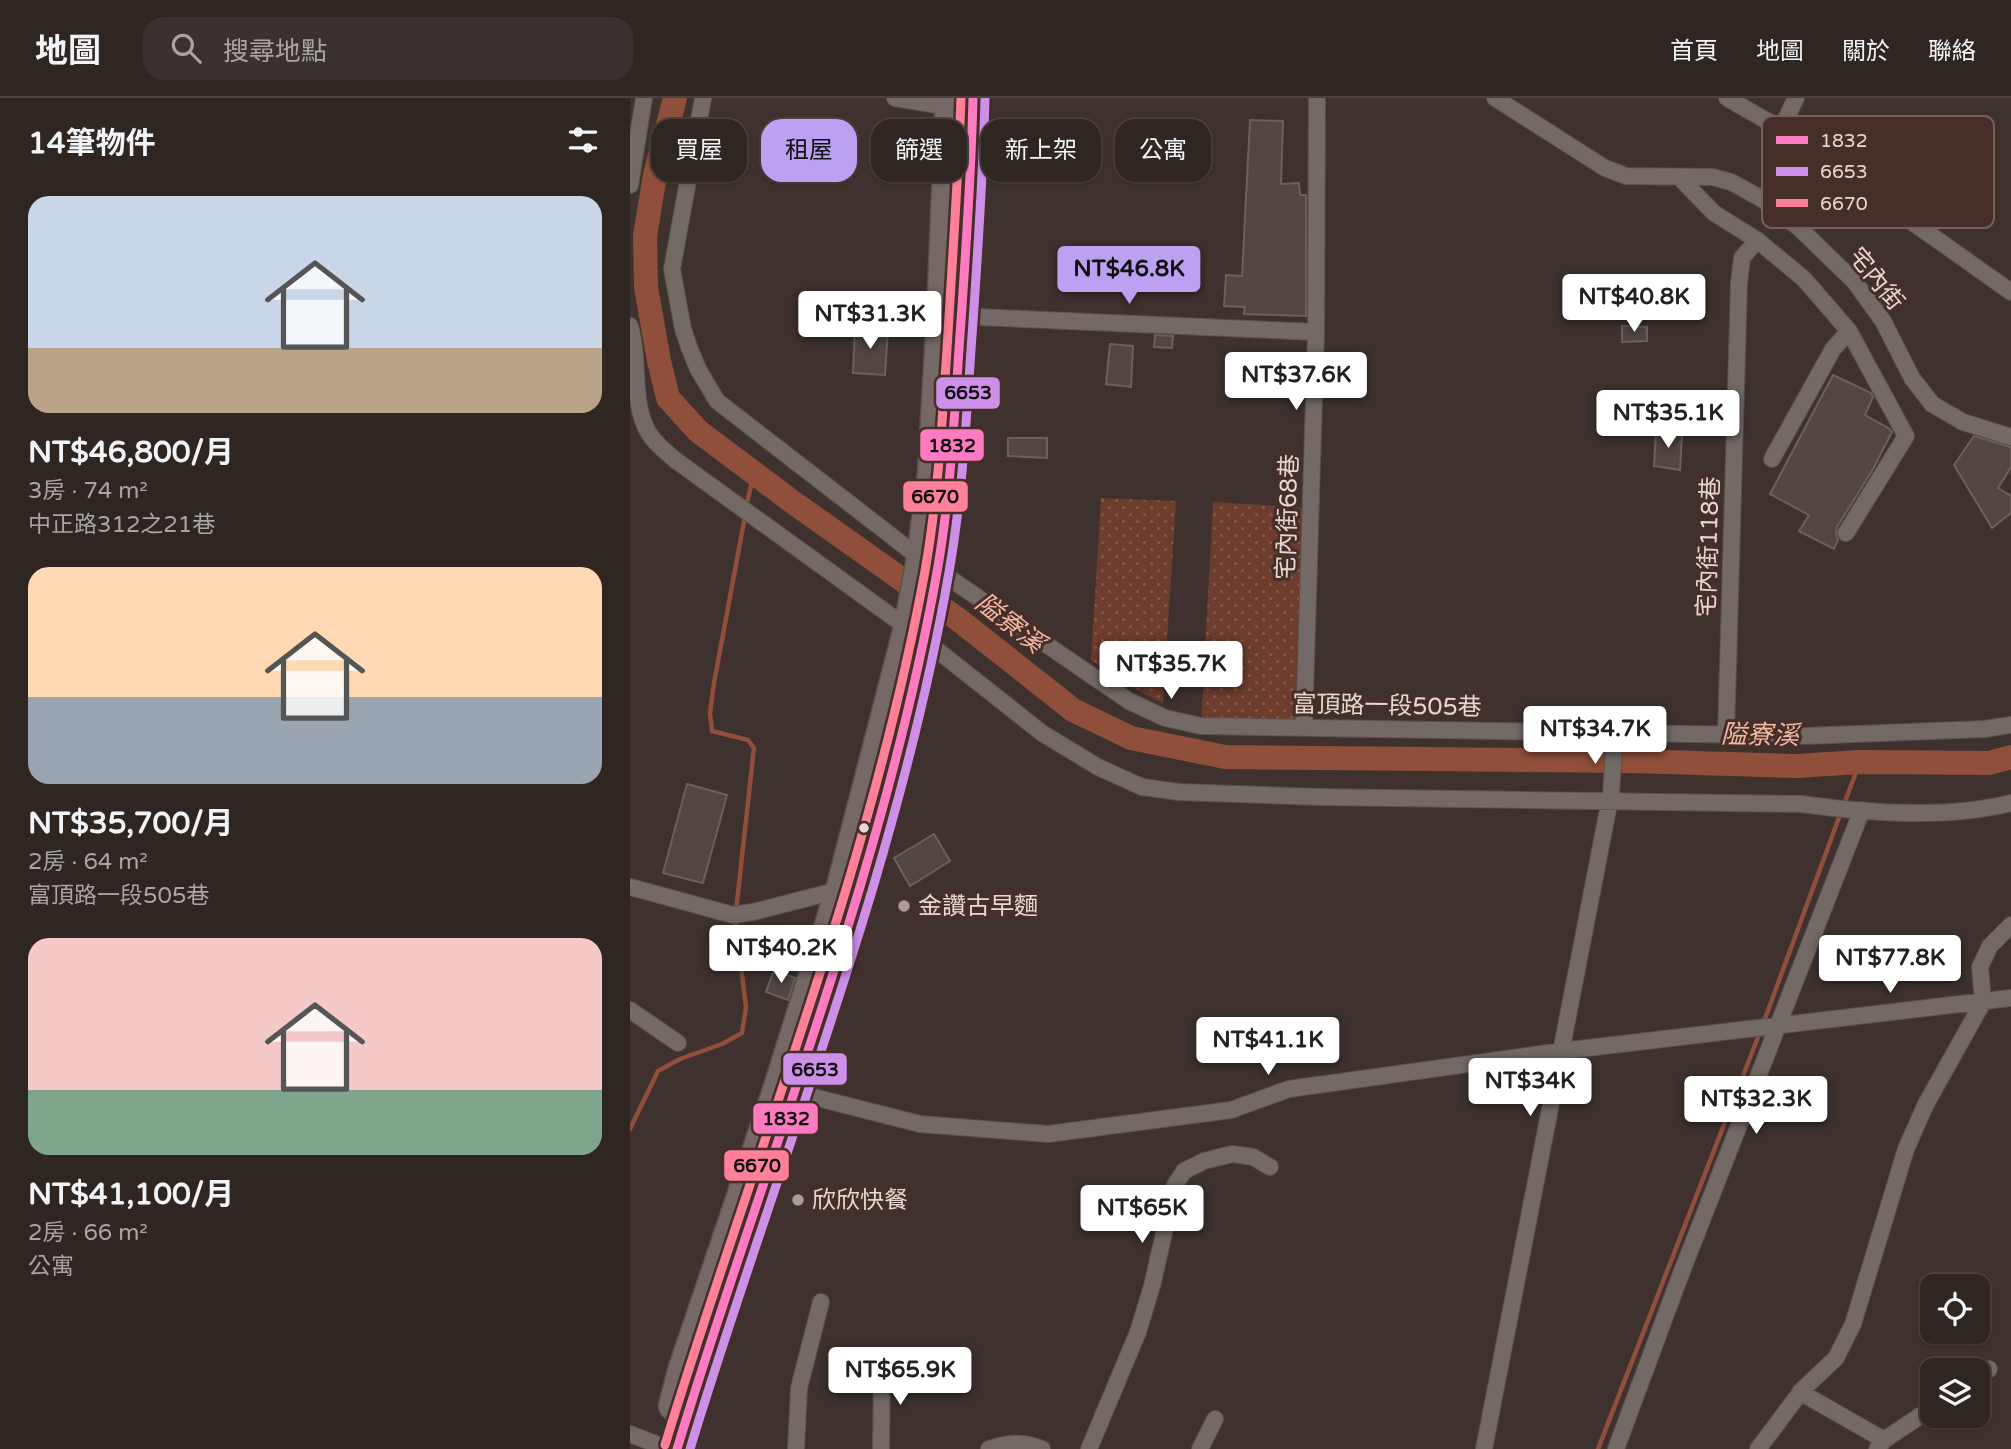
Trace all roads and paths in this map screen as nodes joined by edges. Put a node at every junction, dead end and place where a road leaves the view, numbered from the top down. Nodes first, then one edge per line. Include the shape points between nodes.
1 (644, 98) edge
2 (703, 98) edge
3 (895, 98) edge
4 (1317, 98) edge
5 (1495, 98) edge
6 (1727, 98) edge
7 (1796, 98) edge
8 (961, 103) edge
9 (1788, 116) edge
10 (1762, 118) edge
11 (1679, 177) junction
12 (630, 185) edge
13 (1762, 199) edge
14 (1799, 228) edge
15 (1921, 228) edge
16 (1756, 240) junction
17 (2011, 292) edge
18 (951, 316) junction
19 (630, 326) edge
20 (1849, 331) junction
21 (1316, 332) junction
22 (2011, 437) edge
23 (1772, 459) dead end
24 (1846, 533) dead end
25 (929, 563) junction
26 (915, 634) junction
27 (2011, 724) edge
28 (1304, 727) junction
29 (1726, 735) junction
30 (1615, 737) junction
31 (1611, 797) junction
32 (2011, 803) edge
33 (1851, 810) junction
34 (630, 887) edge
35 (848, 893) junction
36 (2011, 925) edge
37 (2011, 998) edge
38 (1983, 1002) junction
39 (630, 1010) edge
40 (1771, 1027) junction
41 (678, 1043) dead end
42 (1562, 1051) junction
43 (786, 1090) junction
44 (1270, 1167) dead end
45 (821, 1301) dead end
46 (882, 1364) dead end
47 (1800, 1392) junction
48 (1920, 1417) edge
49 (1215, 1419) dead end
50 (630, 1434) edge
51 (1881, 1445) edge
52 (669, 1448) edge
53 (796, 1449) edge
54 (881, 1449) edge
55 (989, 1449) edge
56 (1042, 1449) edge
57 (1089, 1449) edge
58 (1200, 1449) edge
59 (1484, 1449) edge
60 (1616, 1449) edge
61 (1758, 1449) edge

1 - 12 street
2 - 25 street, 富頂路一段505巷 via 672,269 683,329 698,369 717,401 733,415
3 - 8 street
4 - 21 street, 宅內街68巷
5 - 11 street, 宅內街 via 1605,168 1626,176
6 - 10 street
7 - 9 street
8 - 18 main road
11 - 13 street, 宅內街 via 1713,177
11 - 16 street via 1714,213
14 - 22 street, 宅內街 via 1854,281 1932,404 1964,422
15 - 17 street
16 - 20 street via 1804,279
16 - 29 street, 宅內街118巷 via 1742,258 1739,282
18 - 21 street
18 - 25 main road via 931,473
19 - 26 street via 639,406 648,430 662,448
20 - 23 street via 1833,349
20 - 24 street via 1906,436
21 - 28 street, 宅內街68巷
25 - 26 main road
25 - 28 street, 富頂路一段505巷 via 1129,701 1165,719 1201,726
26 - 31 street via 1042,733 1142,787 1320,797
26 - 35 main road
27 - 29 street, 富頂路一段505巷 via 1805,736
28 - 30 street, 富頂路一段505巷
29 - 30 street, 富頂路一段505巷
30 - 31 street
31 - 33 street
31 - 42 street
32 - 33 street via 1940,813
33 - 40 street
34 - 35 street via 733,915
35 - 43 main road
36 - 38 street via 1990,946 1980,967
37 - 38 street
38 - 40 street
38 - 47 street via 1906,1149 1853,1324 1836,1358
39 - 41 street
40 - 42 street
40 - 60 street
42 - 43 street via 1289,1089 1231,1110 1048,1134 920,1124
42 - 59 street
43 - 52 main road via 681,1371
44 - 57 street via 1252,1157 1232,1154 1184,1171 1174,1185 1138,1332
45 - 53 street via 799,1388
46 - 54 street
47 - 51 street
47 - 61 street
48 - 51 street
49 - 58 street
50 - 52 street
55 - 56 street via 1006,1443

